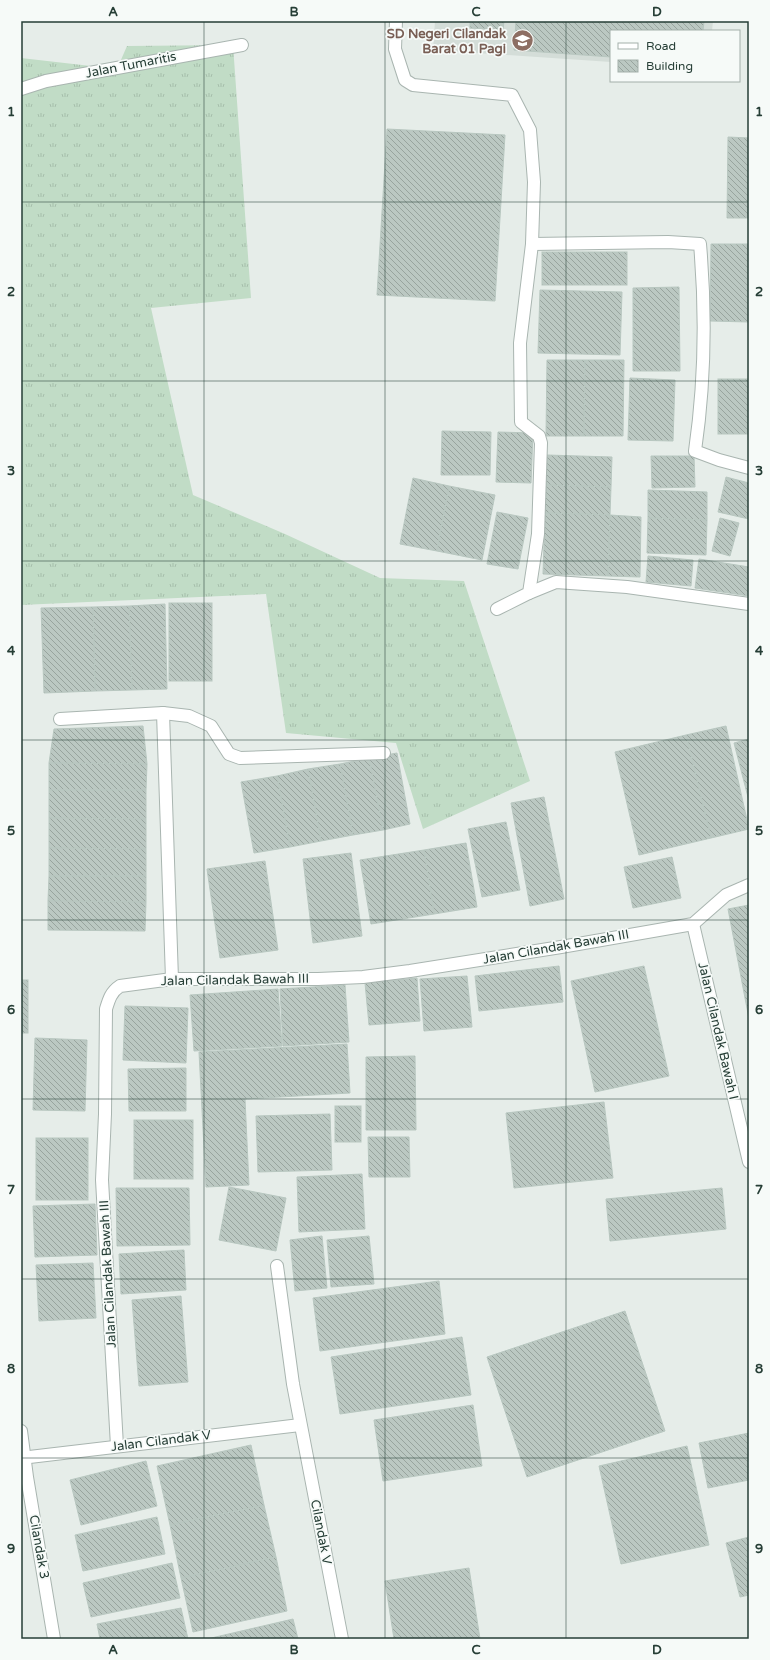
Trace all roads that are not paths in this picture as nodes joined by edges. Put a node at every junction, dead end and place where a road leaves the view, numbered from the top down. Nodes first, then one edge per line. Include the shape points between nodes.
1 (396, 21) edge
2 (242, 45) dead end
3 (21, 89) edge
4 (532, 244) junction
5 (749, 468) edge
6 (529, 593) junction
7 (749, 604) edge
8 (497, 609) dead end
9 (162, 713) junction
10 (60, 719) dead end
11 (384, 753) dead end
12 (749, 885) edge
13 (693, 924) junction
14 (172, 979) junction
15 (749, 1162) edge
16 (277, 1266) dead end
17 (300, 1425) junction
18 (21, 1431) edge
19 (118, 1446) junction
20 (23, 1458) edge
21 (54, 1639) edge
22 (342, 1639) edge

1 - 4 street via 395,49 405,80 413,85 512,94 530,130 534,182
2 - 3 street, Jalan Tumaritis via 46,81
4 - 5 street via 700,244 704,286 704,347 701,412 695,451
4 - 6 street via 520,343 521,422 539,436 541,443 538,534
6 - 7 street via 556,582 627,587
6 - 8 street
9 - 10 street
9 - 11 street via 199,719 211,726 229,754 240,758
9 - 14 street
12 - 13 street via 726,894
13 - 14 street, Jalan Cilandak Bawah III via 363,977
13 - 15 street, Jalan Cilandak Bawah I
14 - 19 street, Jalan Cilandak Bawah III via 120,986 112,992 106,1009 102,1180
16 - 17 street, Cilandak V
17 - 19 street, Jalan Cilandak V
17 - 22 street, Cilandak V
18 - 20 street, Cilandak 3
19 - 20 street, Jalan Cilandak V
20 - 21 street, Cilandak 3

